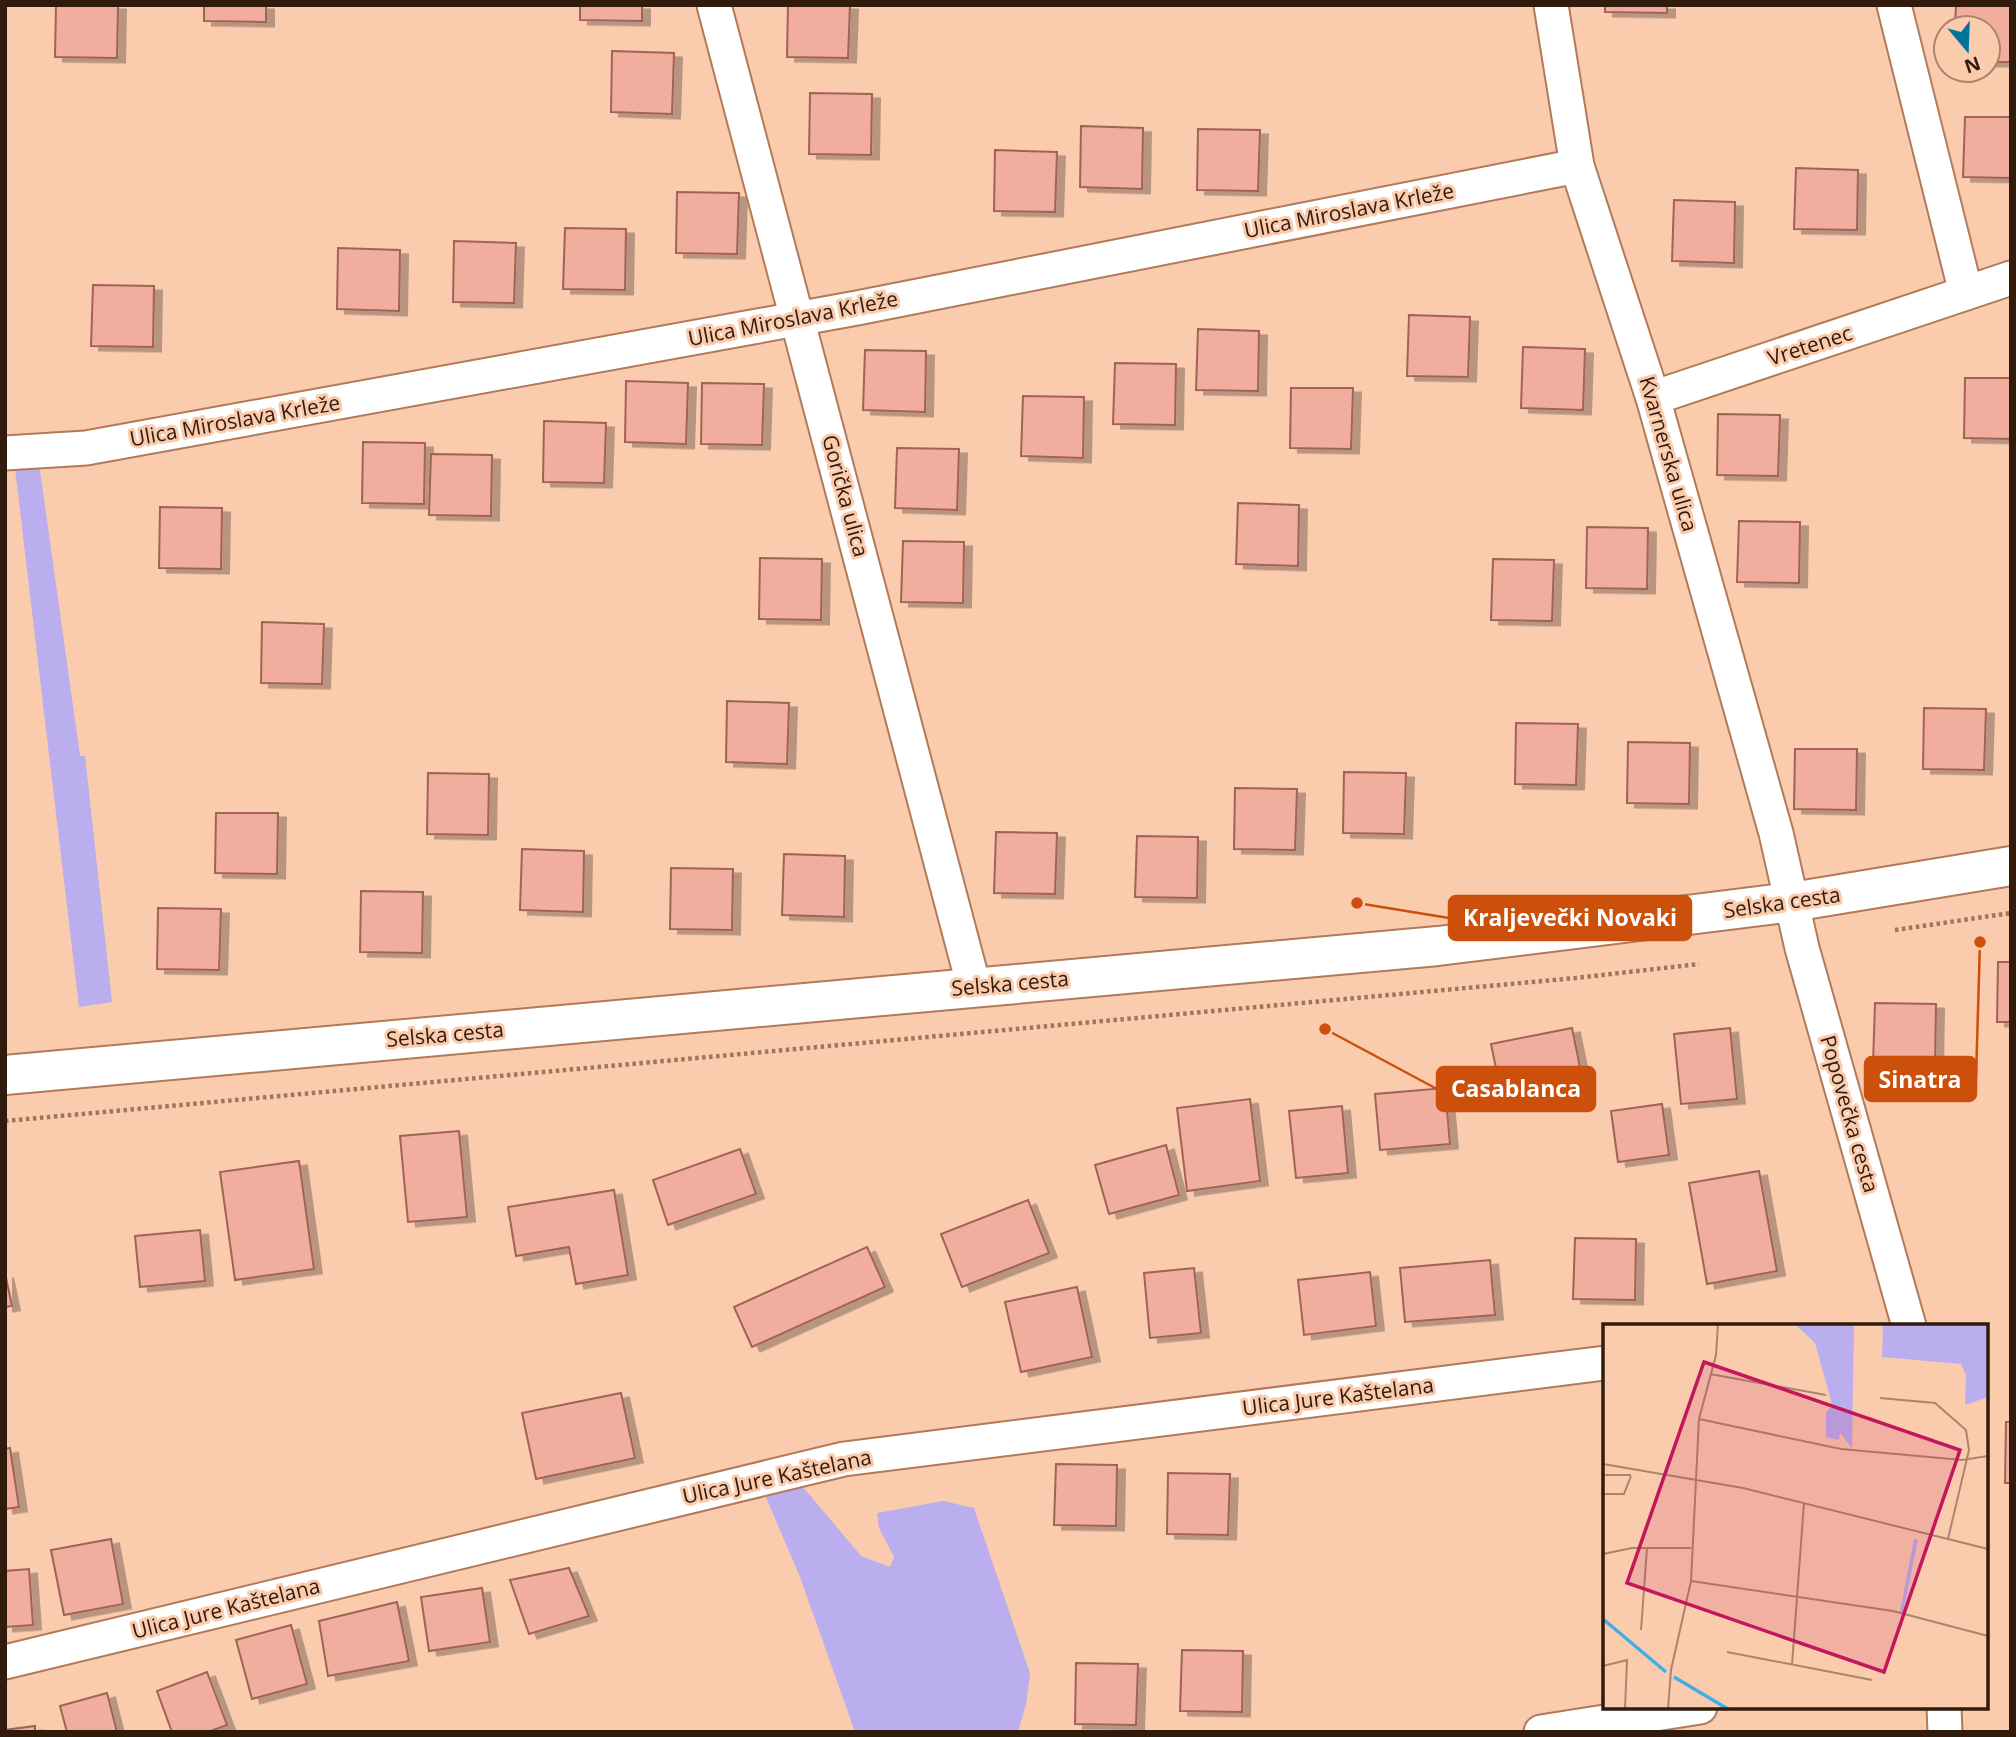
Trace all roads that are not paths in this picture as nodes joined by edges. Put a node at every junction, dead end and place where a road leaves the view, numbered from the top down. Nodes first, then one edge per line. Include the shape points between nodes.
1 (714, 5) edge
2 (1551, 5) edge
3 (1894, 5) edge
4 (1577, 166) junction
5 (2011, 278) edge
6 (1966, 293) junction
7 (798, 319) junction
8 (1653, 398) junction
9 (5, 453) edge
10 (2011, 866) edge
11 (1792, 902) junction
12 (974, 987) junction
13 (5, 1075) edge
14 (1908, 1324) edge
15 (1603, 1363) edge
16 (5, 1662) edge
17 (1687, 1709) edge
18 (1944, 1709) edge
19 (1541, 1732) edge
20 (1945, 1732) edge

1 - 7 street, Gorička ulica
2 - 4 street, Kvarnerska ulica
3 - 6 street
4 - 7 street, Ulica Miroslava Krleže
4 - 8 street, Kvarnerska ulica
5 - 6 street, Vretenec
6 - 8 street, Vretenec
7 - 9 street, Ulica Miroslava Krleže via 86,447
7 - 12 street, Gorička ulica
8 - 11 street, Kvarnerska ulica
10 - 11 main road, Selska cesta
11 - 12 main road, Selska cesta via 1438,946
11 - 14 street, Popovečka cesta
12 - 13 main road, Selska cesta
15 - 16 street, Ulica Jure Kaštelana via 844,1459
17 - 19 street
18 - 20 street

